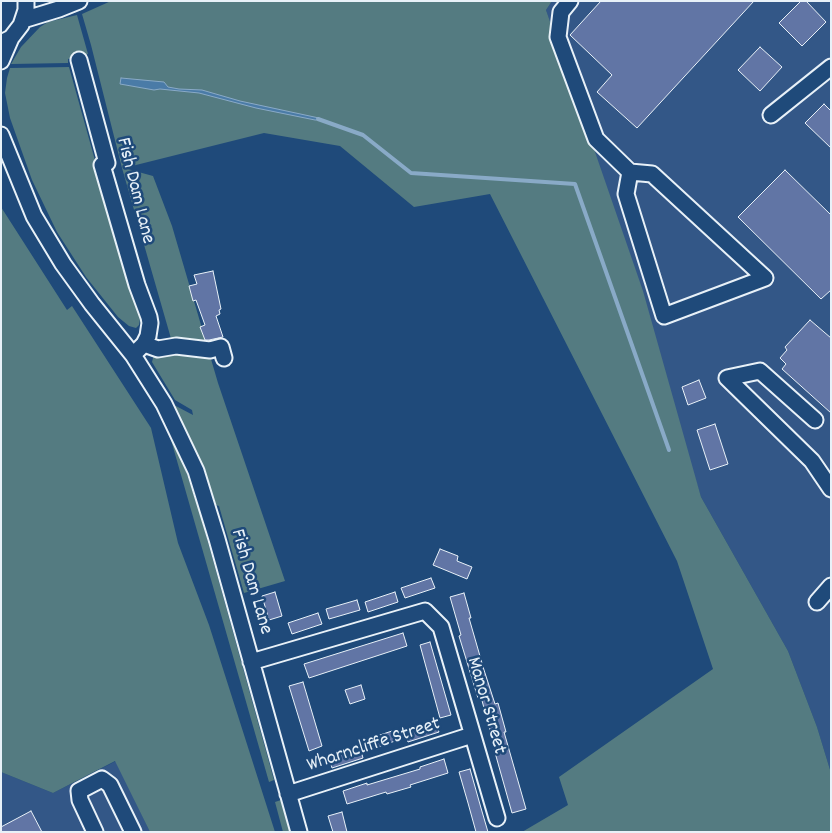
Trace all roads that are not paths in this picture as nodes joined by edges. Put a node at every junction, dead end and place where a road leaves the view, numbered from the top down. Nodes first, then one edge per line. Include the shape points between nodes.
1 (26, 1) edge
2 (79, 1) edge
3 (570, 1) edge
4 (24, 20) junction
5 (6, 40) edge
6 (79, 60) dead end
7 (1, 61) edge
8 (831, 67) edge
9 (771, 115) dead end
10 (1, 135) edge
11 (630, 172) junction
12 (144, 344) junction
13 (133, 356) junction
14 (224, 358) dead end
15 (815, 420) dead end
16 (831, 489) edge
17 (831, 586) edge
18 (817, 602) dead end
19 (251, 662) junction
20 (472, 735) junction
21 (288, 794) junction
22 (497, 818) dead end
23 (95, 832) edge
24 (133, 832) edge
25 (299, 832) edge

1 - 4 street
2 - 4 street
3 - 11 street via 561,12 558,37 596,139
4 - 5 street
5 - 7 street
6 - 12 street, Fish Dam Lane via 107,163 102,165 149,317 149,331
8 - 9 street
10 - 13 street, Fish Dam Lane via 34,216 63,264
11 - 11 street via 652,174 765,278 664,316 626,194
12 - 13 street
12 - 14 street via 158,349 176,346 210,350 221,347
13 - 19 street, Fish Dam Lane via 164,404 196,471
15 - 16 street via 760,370 728,378 812,461
17 - 18 street
19 - 20 street, Manor Street via 425,611 441,626
19 - 21 street, Fish Dam Lane
20 - 21 street, Wharncliffe Street
20 - 22 street, Manor Street
21 - 25 street, Fish Dam Lane
23 - 24 street via 79,791 102,779 110,785

